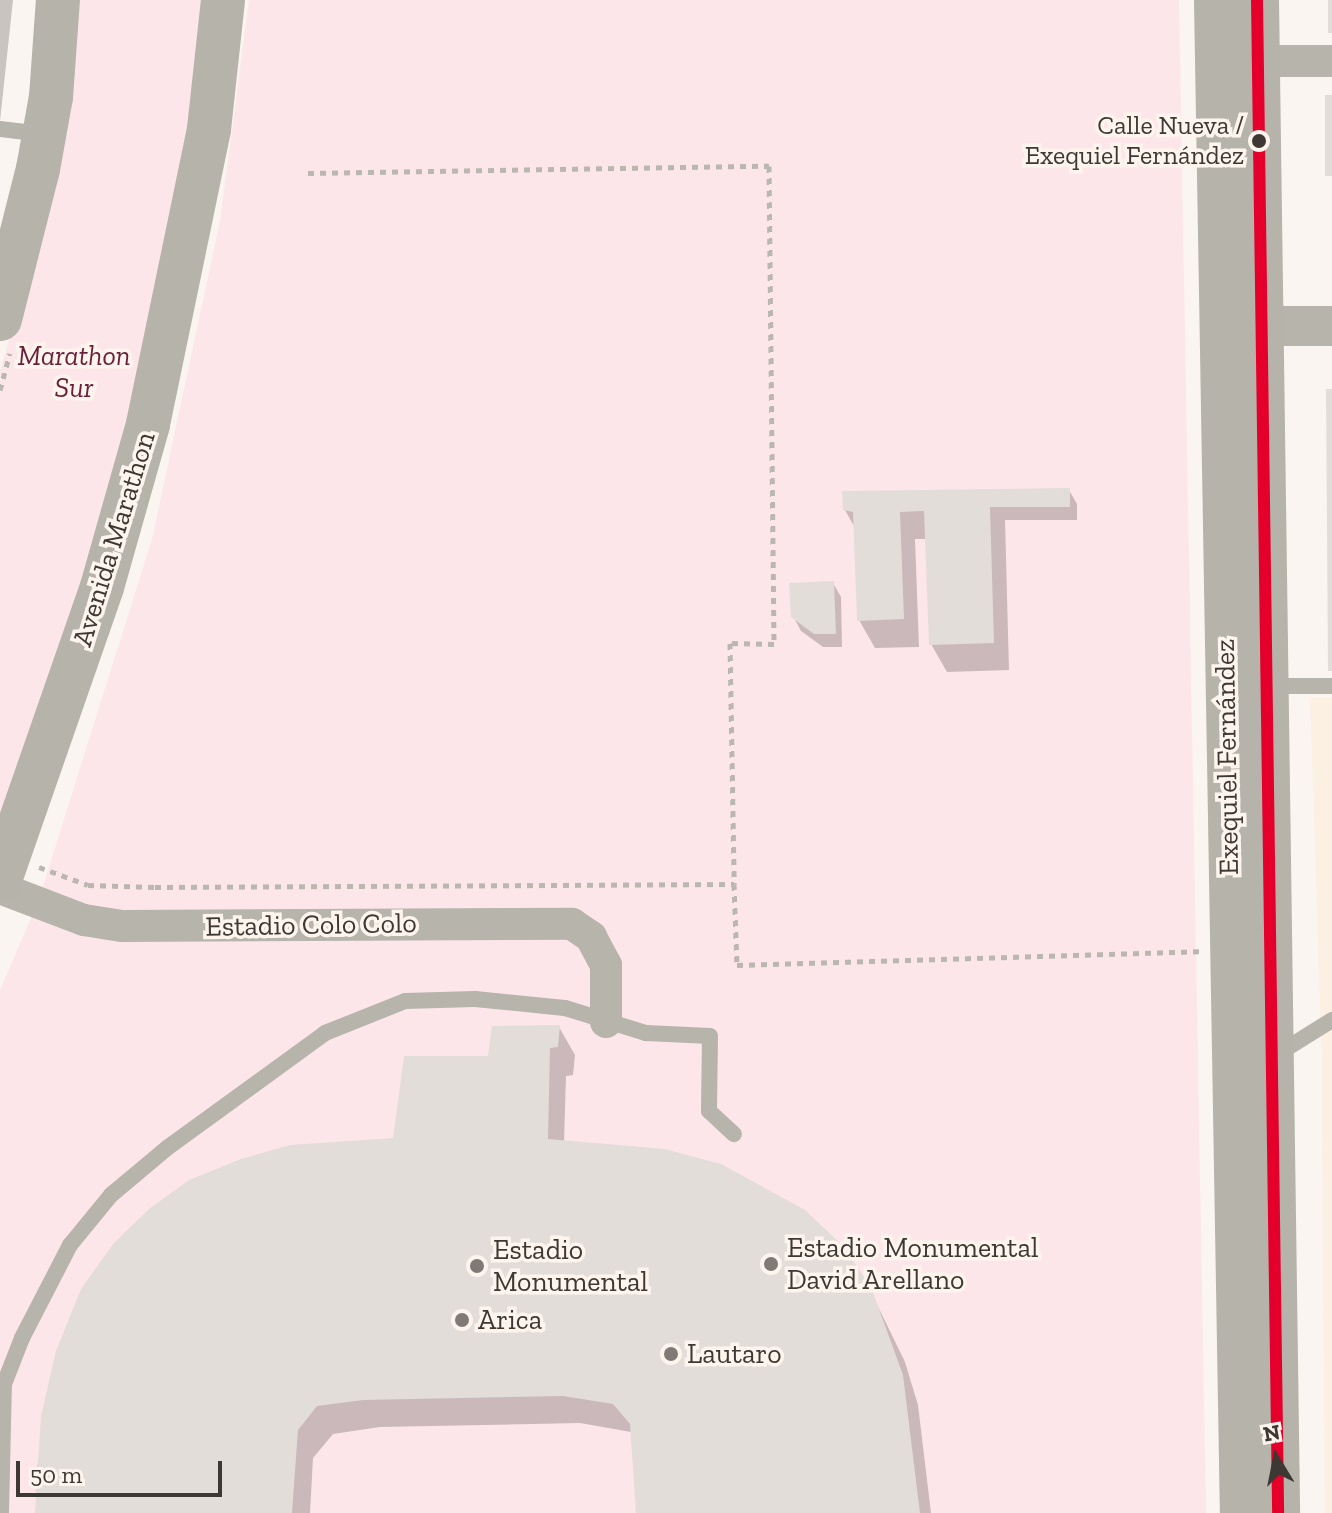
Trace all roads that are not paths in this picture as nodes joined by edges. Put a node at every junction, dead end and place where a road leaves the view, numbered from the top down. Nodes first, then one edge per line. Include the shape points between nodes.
1 (58, 0) edge
2 (223, 0) edge
3 (1216, 0) edge
4 (1257, 0) edge
5 (1257, 61) junction
6 (1332, 61) edge
7 (0, 129) edge
8 (45, 134) junction
9 (2, 303) edge
10 (1258, 326) junction
11 (1332, 326) edge
12 (1332, 686) edge
13 (1263, 687) junction
14 (0, 880) edge
15 (0, 888) edge
16 (1248, 891) junction
17 (0, 910) edge
18 (606, 965) junction
19 (1332, 1020) edge
20 (606, 1022) junction
21 (1268, 1059) junction
22 (734, 1134) dead end
23 (1, 1513) edge
24 (1242, 1513) edge
25 (1278, 1513) edge

1 - 8 main road
2 - 14 main road, Avenida Marathon via 209,129 148,424 102,587
3 - 16 main road, Exequiel Fernández
4 - 5 main road, Exequiel Fernández
5 - 6 street
5 - 10 main road, Exequiel Fernández
7 - 8 lane
8 - 9 main road
10 - 11 street
10 - 13 main road, Exequiel Fernández
12 - 13 lane
13 - 16 main road, Exequiel Fernández
15 - 18 street, Estadio Colo Colo via 84,920 123,926 572,924 591,937
16 - 21 main road, Exequiel Fernández
16 - 24 main road, Exequiel Fernández
17 - 18 street, Estadio Colo Colo via 81,938 124,944 571,938 587,944
18 - 20 street
19 - 21 lane via 1321,1032
20 - 22 lane via 646,1033 710,1036 709,1111
20 - 23 lane via 538,1003 405,1001 325,1033 167,1148 111,1195 70,1245 22,1338 4,1384
21 - 25 main road, Exequiel Fernández

